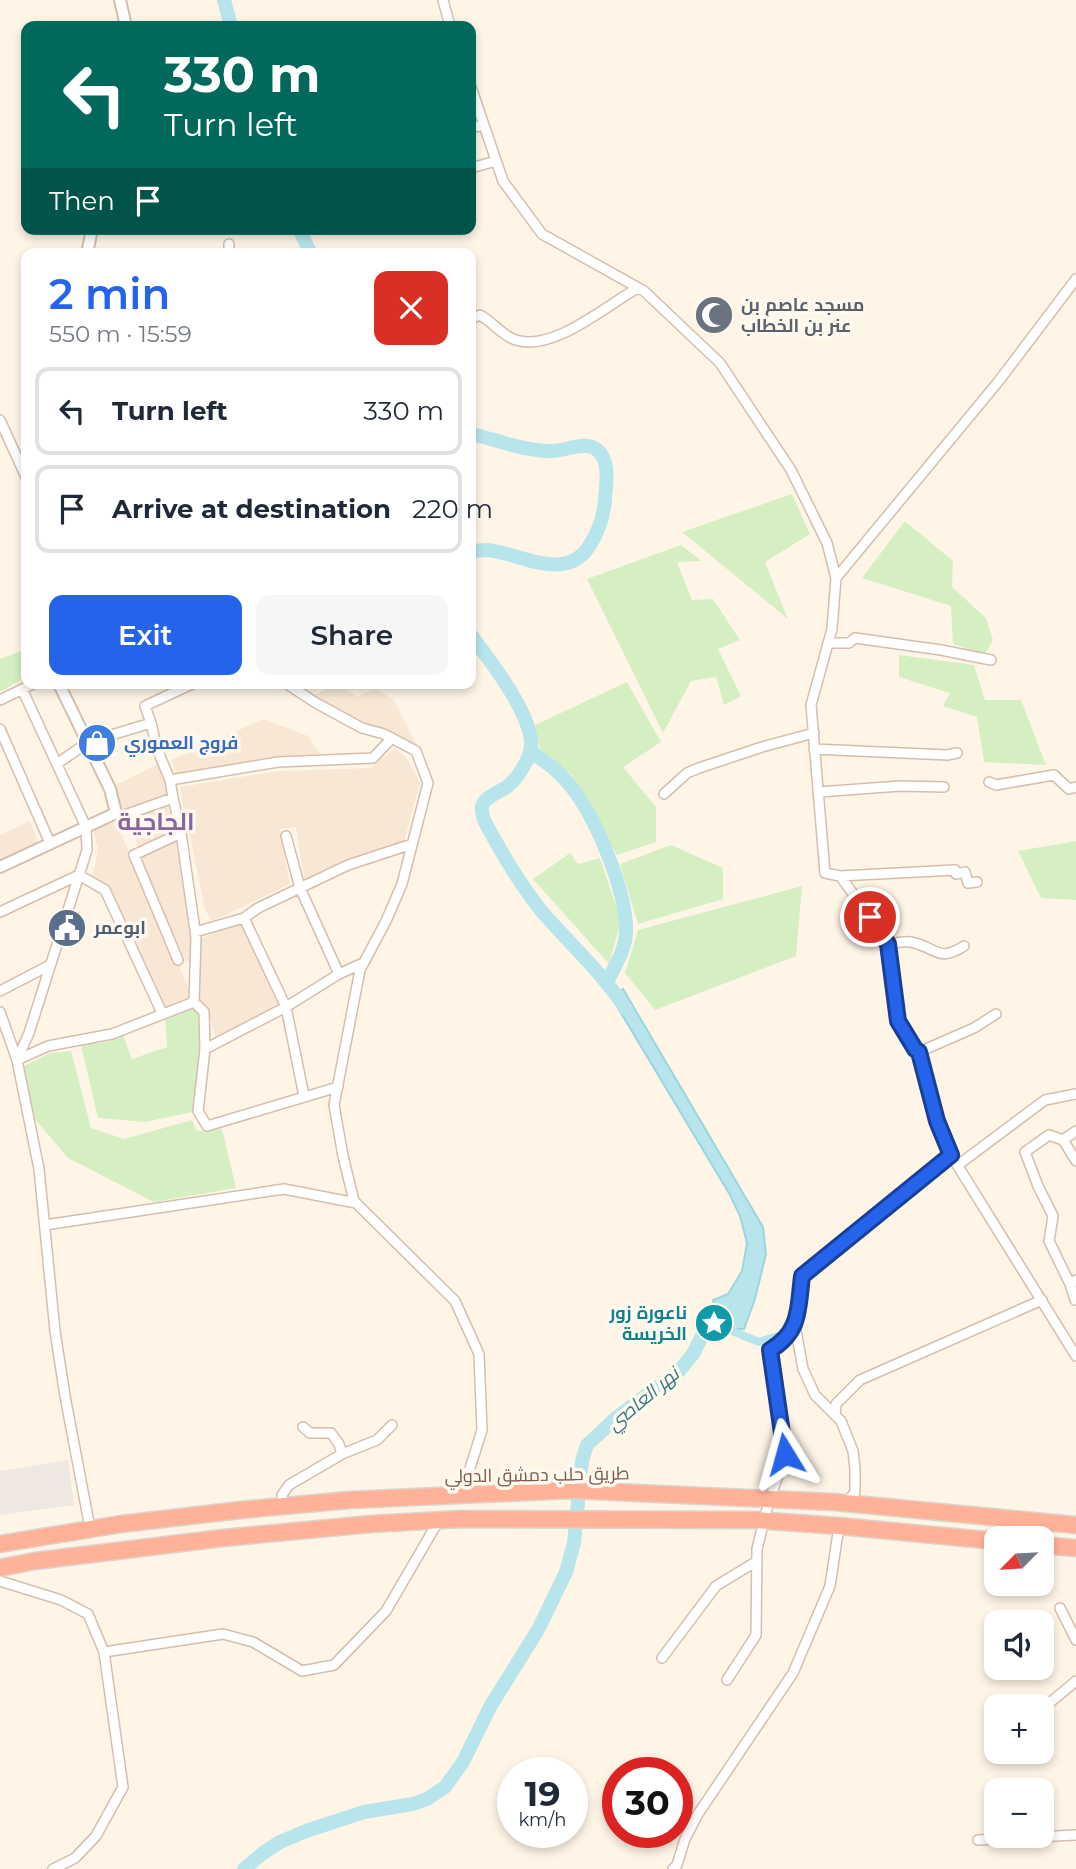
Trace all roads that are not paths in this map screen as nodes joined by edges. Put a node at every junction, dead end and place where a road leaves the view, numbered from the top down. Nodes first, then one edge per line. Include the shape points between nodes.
1 (120, 0) edge
2 (443, 0) edge
3 (125, 21) edge
4 (449, 21) edge
5 (476, 102) edge
6 (484, 126) junction
7 (476, 127) edge
8 (496, 161) junction
9 (476, 167) edge
10 (1076, 279) edge
11 (638, 288) junction
12 (476, 317) edge
13 (0, 420) edge
14 (21, 466) edge
15 (836, 578) junction
16 (829, 643) junction
17 (990, 660) dead end
18 (22, 689) joint
19 (62, 689) edge
20 (181, 689) edge
21 (294, 689) edge
22 (0, 700) edge
23 (151, 723) junction
24 (0, 729) edge
25 (814, 733) junction
26 (392, 738) junction
27 (88, 742) junction
28 (814, 749) junction
29 (957, 753) dead end
30 (57, 764) junction
31 (170, 780) junction
32 (989, 782) dead end
33 (944, 787) dead end
34 (1076, 787) edge
35 (819, 792) junction
36 (664, 794) dead end
37 (173, 798) junction
38 (116, 813) junction
39 (86, 827) junction
40 (181, 833) junction
41 (286, 836) dead end
42 (50, 843) junction
43 (412, 844) junction
44 (0, 867) edge
45 (79, 876) junction
46 (840, 876) junction
47 (977, 882) dead end
48 (300, 888) junction
49 (0, 912) edge
50 (244, 918) junction
51 (195, 932) junction
52 (888, 944) junction
53 (964, 946) dead end
54 (178, 960) dead end
55 (364, 962) junction
56 (50, 965) junction
57 (339, 974) junction
58 (0, 991) edge
59 (194, 1002) junction
60 (286, 1007) junction
61 (0, 1012) edge
62 (162, 1013) junction
63 (996, 1014) dead end
64 (205, 1049) junction
65 (919, 1052) junction
66 (17, 1060) junction
67 (338, 1087) junction
68 (1076, 1094) edge
69 (304, 1096) junction
70 (1076, 1131) edge
71 (1063, 1140) junction
72 (951, 1155) junction
73 (1076, 1161) edge
74 (958, 1166) junction
75 (356, 1203) junction
76 (45, 1225) junction
77 (1073, 1282) edge
78 (1042, 1300) junction
79 (1075, 1300) edge
80 (795, 1325) junction
81 (1076, 1356) edge
82 (835, 1415) junction
83 (392, 1425) dead end
84 (303, 1427) dead end
85 (342, 1454) junction
86 (457, 1495) junction
87 (771, 1499) junction
88 (846, 1503) junction
89 (282, 1506) junction
90 (439, 1520) junction
91 (765, 1521) junction
92 (1076, 1525) edge
93 (839, 1526) junction
94 (90, 1528) junction
95 (984, 1540) edge
96 (0, 1544) edge
97 (1054, 1546) edge
98 (1076, 1548) edge
99 (757, 1561) junction
100 (0, 1568) edge
101 (0, 1581) edge
102 (1060, 1608) dead end
103 (1076, 1640) edge
104 (104, 1651) junction
105 (662, 1658) dead end
106 (727, 1680) dead end
107 (1076, 1681) edge
108 (1054, 1699) edge
109 (1076, 1835) edge
110 (978, 1840) dead end
111 (52, 1869) edge
112 (673, 1869) edge

1 - 3 street
2 - 4 street
5 - 6 street
6 - 7 street
6 - 8 street
8 - 9 street
8 - 11 street via 503,181 542,233
10 - 15 street via 998,382
11 - 12 street via 584,323 556,337 530,342 515,340 480,315
11 - 15 street via 720,363 791,470 827,543
13 - 14 street
15 - 16 street
16 - 17 street via 849,643 855,638
16 - 25 street via 811,705
18 - 22 street
18 - 30 street
19 - 27 street
20 - 23 street via 145,706
21 - 26 street via 362,728
23 - 27 street
23 - 31 street
24 - 42 street
25 - 28 street
25 - 36 street via 699,768
26 - 31 street via 373,758 278,762
26 - 43 street via 416,751 428,783
27 - 30 street
27 - 38 street
28 - 29 street
28 - 35 street
30 - 39 street
31 - 37 street
32 - 34 street via 996,785 1054,775 1069,789
33 - 35 street
35 - 46 street via 825,873
37 - 38 street via 122,817
37 - 40 street
38 - 39 street
39 - 42 street
39 - 45 street via 87,850
40 - 51 street
40 - 54 street via 134,855
41 - 48 street
42 - 44 street
43 - 48 street via 348,865
43 - 55 street via 402,884
45 - 49 street
45 - 56 street
45 - 62 street via 105,890
46 - 47 street via 955,870 956,874 965,872 968,883
46 - 52 street
48 - 50 street
48 - 57 street
50 - 51 street
50 - 60 street
51 - 59 street
52 - 53 street via 910,942 941,954 952,954
52 - 65 street via 898,1021
55 - 57 street
55 - 67 street
56 - 58 street
56 - 66 street
57 - 60 street
59 - 62 street
59 - 64 street via 204,1012
60 - 64 street
60 - 69 street
61 - 66 street
62 - 66 street via 112,1034 48,1046
63 - 65 street
64 - 69 street via 198,1111 207,1126
65 - 72 street
66 - 76 street
67 - 69 street
67 - 75 street via 334,1105
68 - 74 street via 1045,1100
70 - 71 street
71 - 73 street
71 - 77 street via 1049,1135 1024,1152 1052,1216 1049,1241
72 - 74 street
72 - 80 street via 802,1276
74 - 78 street
75 - 76 street via 284,1189
75 - 86 street via 455,1301 479,1354 482,1430
76 - 94 street via 55,1331
77 - 79 street
78 - 81 street
78 - 82 street via 860,1380 836,1404
80 - 82 street via 803,1369 815,1395
80 - 87 street via 782,1343 770,1350 785,1454
82 - 88 street via 853,1451 855,1492
83 - 85 street via 377,1440
84 - 85 street via 310,1433 331,1433
85 - 89 street via 289,1486 282,1495
86 - 87 highway, طريق حلب دمشق الدولي via 572,1490
86 - 89 highway, طريق حلب دمشق الدولي
87 - 88 highway, طريق حلب دمشق الدولي
87 - 91 street
88 - 92 highway, طريق حلب دمشق الدولي
89 - 94 highway, طريق حلب دمشق الدولي
90 - 91 highway
90 - 100 highway via 223,1538
90 - 104 street via 386,1611 334,1665 302,1671 253,1642 223,1634
91 - 93 highway
91 - 99 street
93 - 95 highway
93 - 112 street via 830,1586 793,1673 698,1814
94 - 96 highway, طريق حلب دمشق الدولي
97 - 98 highway
99 - 105 street via 716,1586
99 - 106 street via 756,1634
101 - 104 street via 61,1600 88,1614
102 - 103 street
104 - 111 street via 123,1787 96,1836 75,1858
107 - 108 street
109 - 110 street

